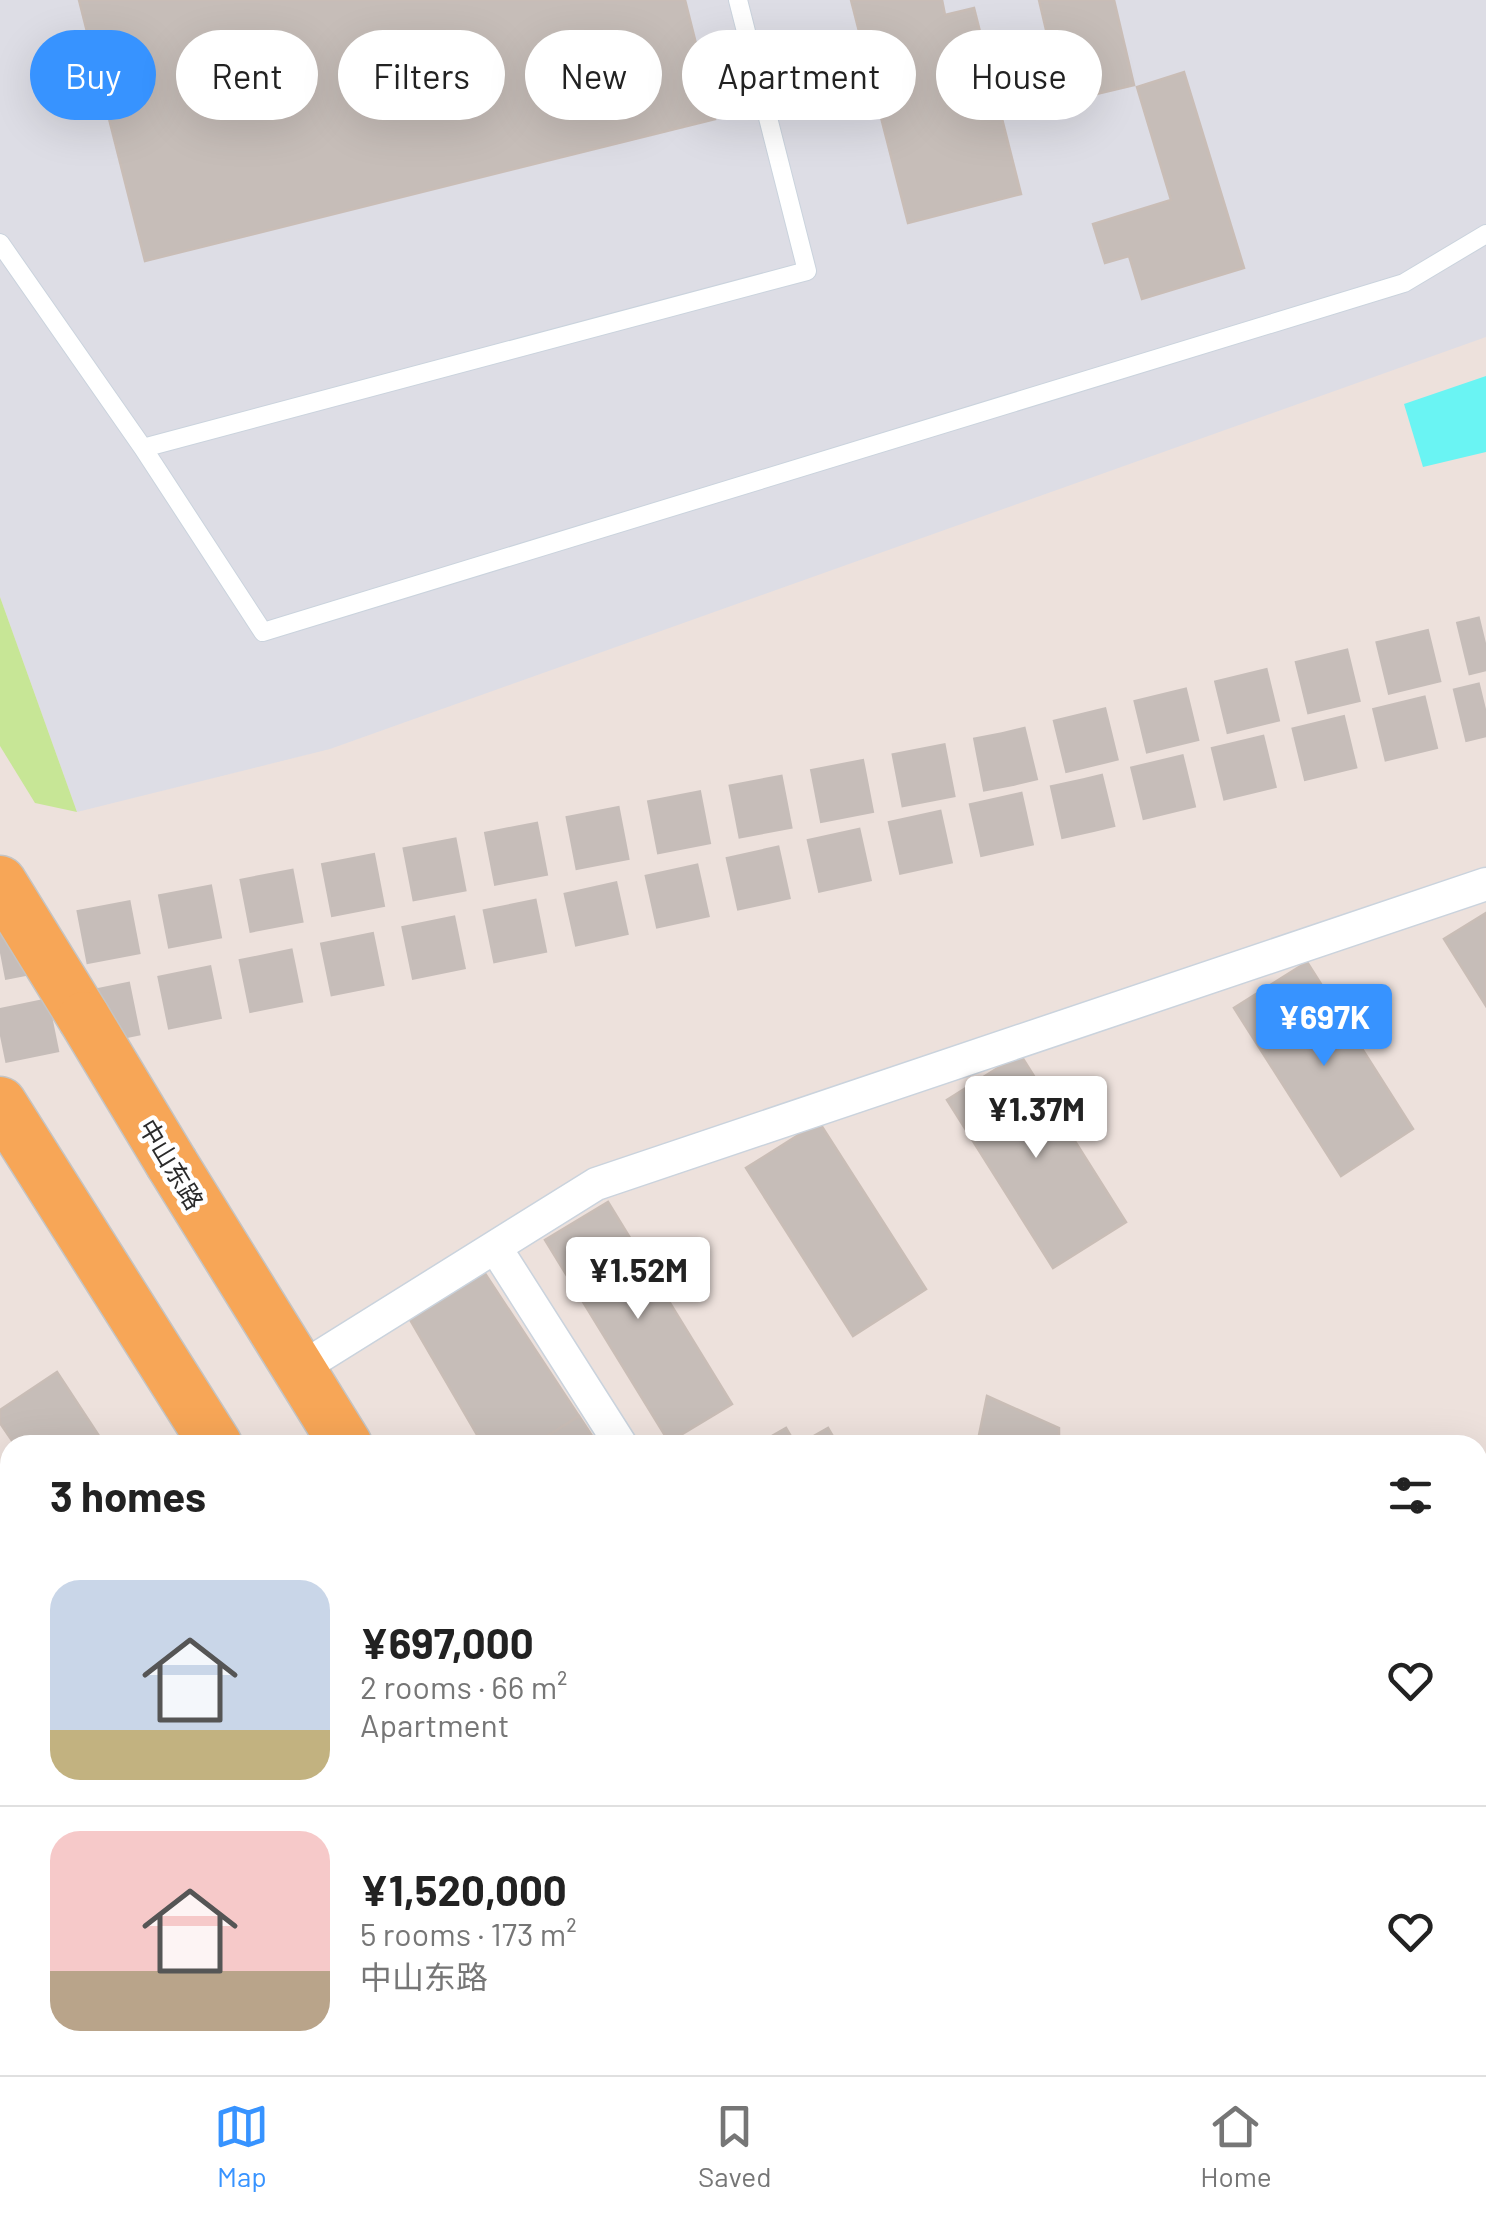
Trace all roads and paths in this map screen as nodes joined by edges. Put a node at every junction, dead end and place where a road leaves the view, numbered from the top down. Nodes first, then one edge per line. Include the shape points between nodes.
1 (738, 0) edge
2 (1486, 234) edge
3 (0, 243) edge
4 (144, 448) junction
5 (0, 882) edge
6 (1486, 884) edge
7 (0, 1103) edge
8 (495, 1247) junction
9 (298, 1370) junction
10 (210, 1435) edge
11 (340, 1435) edge
12 (615, 1435) edge

1 - 4 lane via 807,271
2 - 4 lane via 1404,283 263,632
3 - 4 lane
5 - 9 main road, 中山东路, bridge
6 - 8 street via 596,1184
7 - 10 main road
8 - 9 street
8 - 12 street
9 - 11 main road, 中山东路

